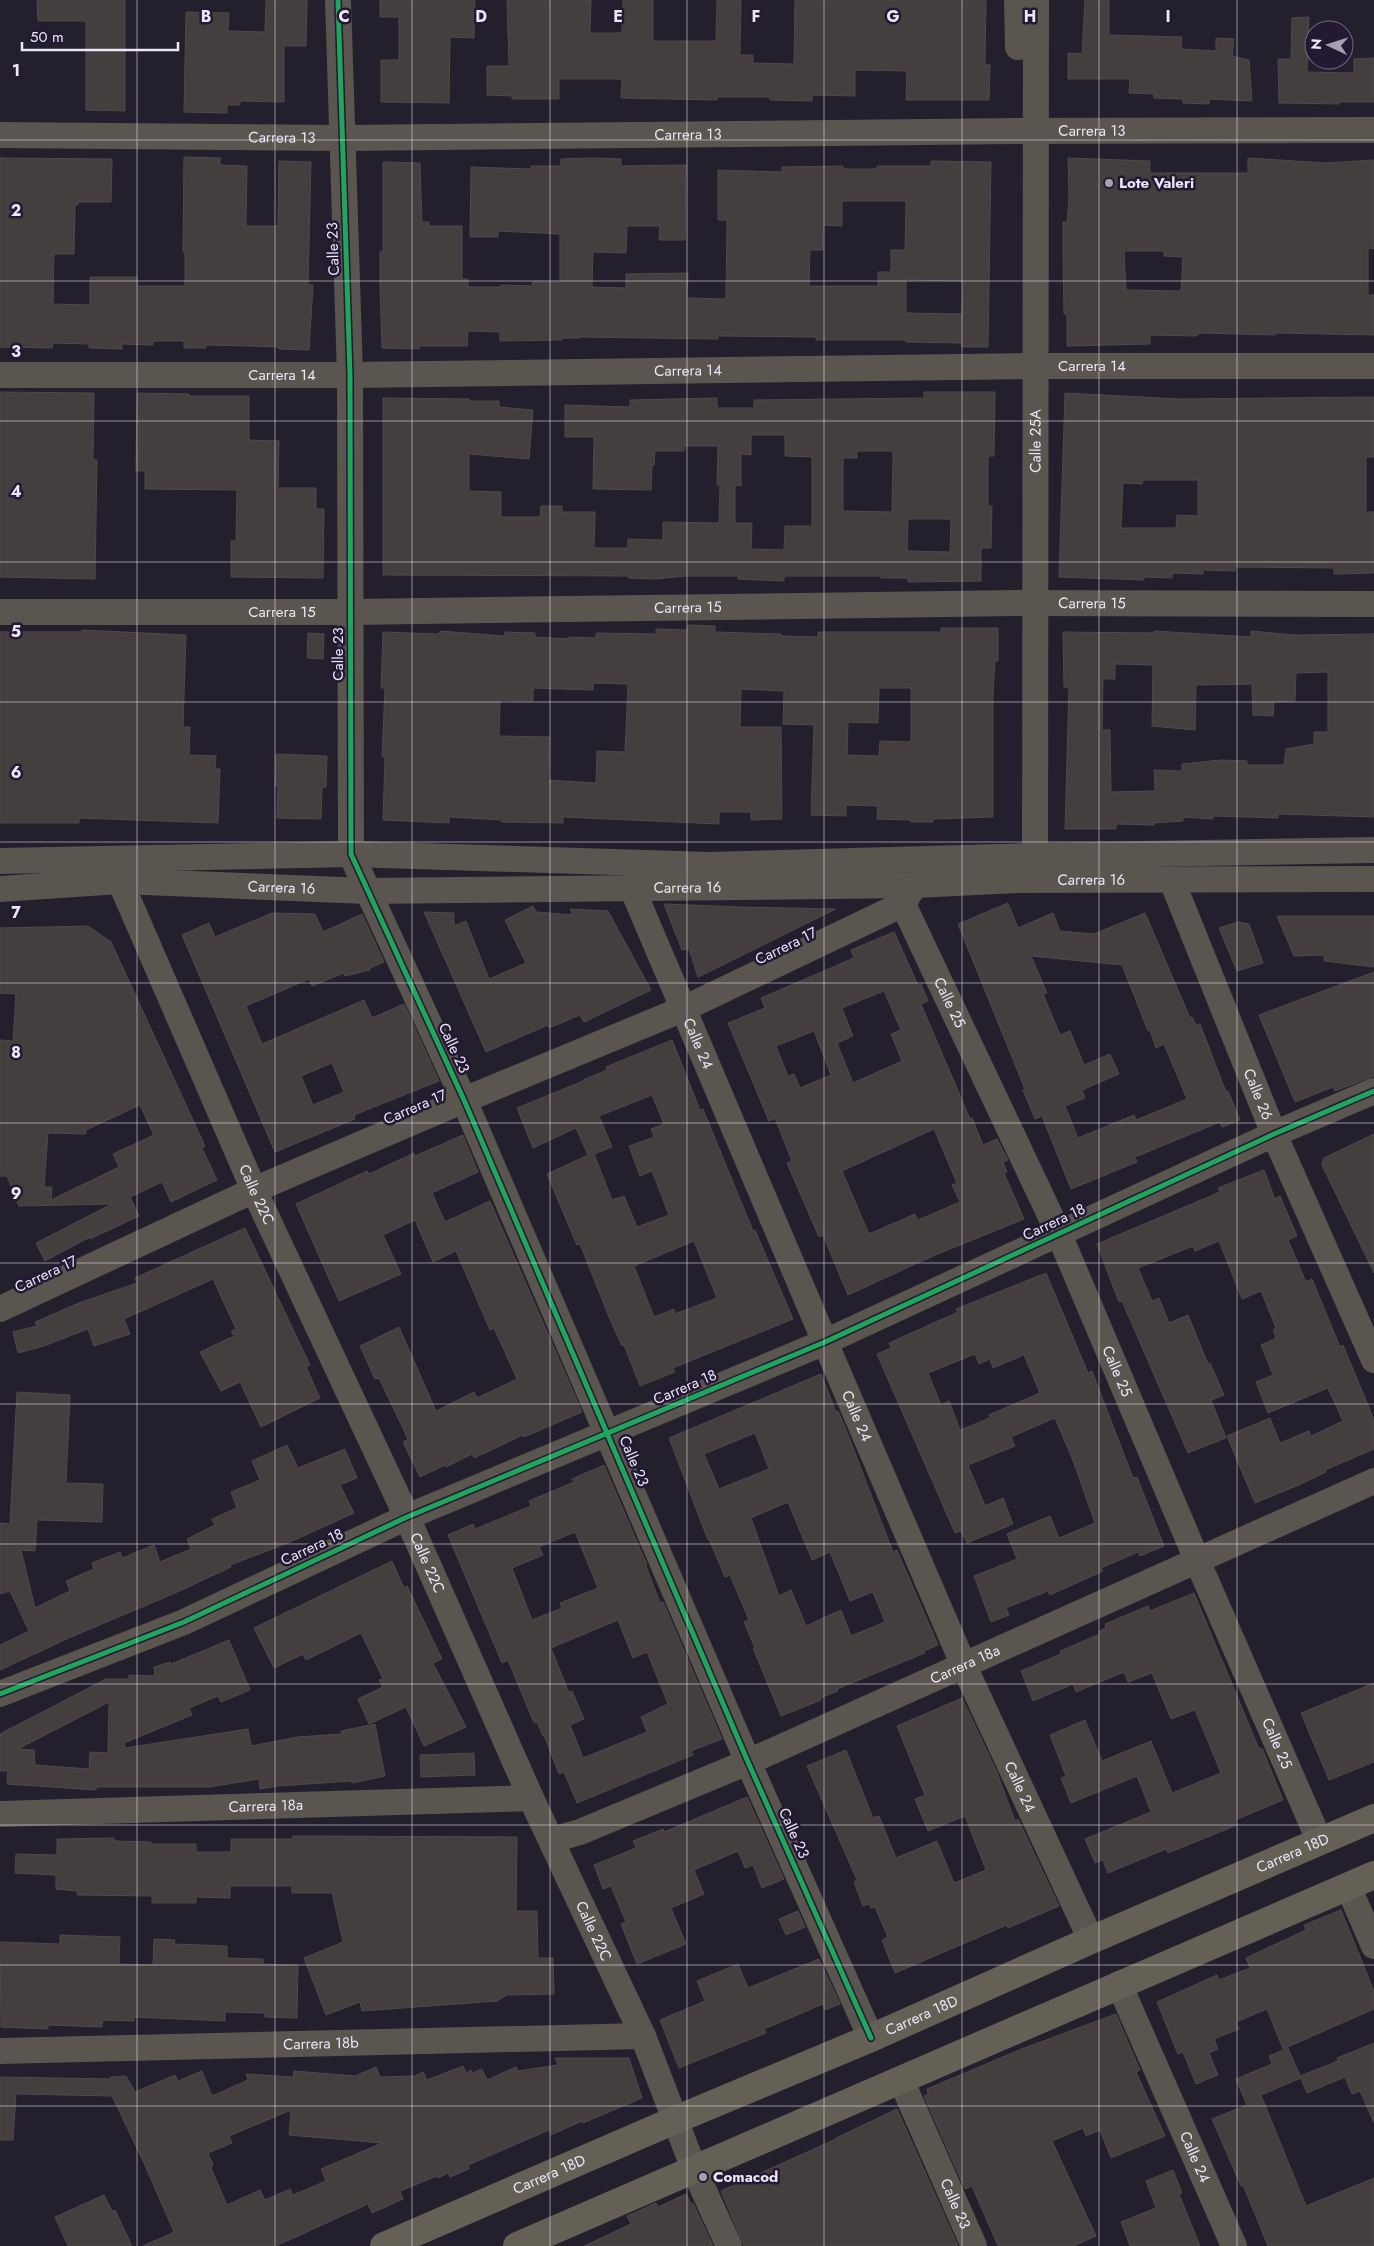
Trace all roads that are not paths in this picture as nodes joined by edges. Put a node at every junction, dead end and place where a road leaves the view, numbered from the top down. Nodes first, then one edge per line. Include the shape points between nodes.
1 (338, 0) edge
2 (1017, 0) edge
3 (1036, 0) edge
4 (1374, 130) edge
5 (1027, 131) junction
6 (0, 135) edge
7 (343, 138) junction
8 (1027, 366) junction
9 (1374, 366) edge
10 (0, 375) edge
11 (350, 375) junction
12 (1027, 604) junction
13 (1374, 604) edge
14 (0, 612) edge
15 (350, 612) junction
16 (1374, 850) edge
17 (351, 854) junction
18 (0, 861) edge
19 (1027, 868) junction
20 (1374, 879) edge
21 (120, 881) junction
22 (1172, 881) junction
23 (632, 888) junction
24 (0, 889) edge
25 (367, 891) junction
26 (909, 894) junction
27 (683, 1009) junction
28 (1374, 1091) edge
29 (464, 1100) junction
30 (1274, 1134) junction
31 (254, 1190) junction
32 (1059, 1234) junction
33 (0, 1310) edge
34 (825, 1342) junction
35 (1374, 1360) edge
36 (608, 1433) junction
37 (1374, 1481) edge
38 (407, 1517) junction
39 (1197, 1560) junction
40 (964, 1666) junction
41 (0, 1694) edge
42 (748, 1762) junction
43 (531, 1798) junction
44 (0, 1814) edge
45 (1374, 1818) edge
46 (552, 1840) junction
47 (1320, 1842) junction
48 (1374, 1875) edge
49 (1348, 1886) junction
50 (1091, 1940) junction
51 (1374, 1946) edge
52 (1119, 1984) junction
53 (643, 2036) junction
54 (871, 2038) junction
55 (0, 2051) edge
56 (901, 2080) junction
57 (675, 2120) junction
58 (694, 2169) junction
59 (384, 2246) edge
60 (517, 2246) edge
61 (729, 2246) edge
62 (974, 2246) edge
63 (1234, 2246) edge

1 - 7 street, Calle 23
2 - 5 street, Calle 25A
3 - 5 street, Calle 25A
4 - 5 street, Carrera 13
5 - 7 street, Carrera 13
5 - 8 street, Calle 25A
6 - 7 street, Carrera 13
7 - 11 street, Calle 23
8 - 9 street, Carrera 14
8 - 11 street, Carrera 14
8 - 12 street, Calle 25A
10 - 11 street, Carrera 14
11 - 15 street, Calle 23
12 - 13 street, Carrera 15
12 - 15 street, Carrera 15
12 - 19 street, Calle 25A
14 - 15 street, Carrera 15
15 - 17 street, Calle 23
16 - 19 street, Carrera 16
17 - 18 street, Carrera 16
17 - 19 street, Carrera 16 via 710,865
17 - 25 street, Calle 23
19 - 22 street, Carrera 16
19 - 26 street, Carrera 16
20 - 22 street, Carrera 16
21 - 24 street, Carrera 16
21 - 25 street, Carrera 16
21 - 31 street, Calle 22C
22 - 30 street, Calle 26
23 - 25 street, Carrera 16
23 - 26 street, Carrera 16
23 - 27 street, Calle 24
25 - 29 street, Calle 23
26 - 27 street, Carrera 17
26 - 32 street, Calle 25
27 - 29 street, Carrera 17
27 - 34 street, Calle 24
28 - 30 street, Carrera 18
29 - 31 street, Carrera 17
29 - 36 street, Calle 23
30 - 32 street, Carrera 18
30 - 35 street, Calle 26
31 - 33 street, Carrera 17
31 - 38 street, Calle 22C
32 - 34 street, Carrera 18
32 - 39 street, Calle 25
34 - 36 street, Carrera 18
34 - 40 street, Calle 24
36 - 38 street, Carrera 18
36 - 42 street, Calle 23
37 - 39 street, Carrera 18a
38 - 41 street, Carrera 18 via 184,1622
38 - 43 street, Calle 22C
39 - 40 street, Carrera 18a
39 - 47 street, Calle 25
40 - 42 street, Carrera 18a
40 - 50 street, Calle 24
42 - 46 street, Carrera 18a via 580,1832
42 - 54 street, Calle 23
43 - 44 street, Carrera 18a
43 - 46 street, Calle 22C
45 - 47 main road, Carrera 18D
46 - 53 street, Calle 22C
47 - 50 main road, Carrera 18D
48 - 49 main road
49 - 51 street
49 - 52 main road
50 - 54 main road, Carrera 18D
52 - 56 main road
52 - 63 street, Calle 24
53 - 55 street, Carrera 18b
53 - 57 street, Calle 22C
54 - 57 main road, Carrera 18D
56 - 58 main road
56 - 62 street, Calle 23
57 - 58 street, Calle 22C
57 - 59 main road, Carrera 18D
58 - 60 main road
58 - 61 street, Calle 22C

